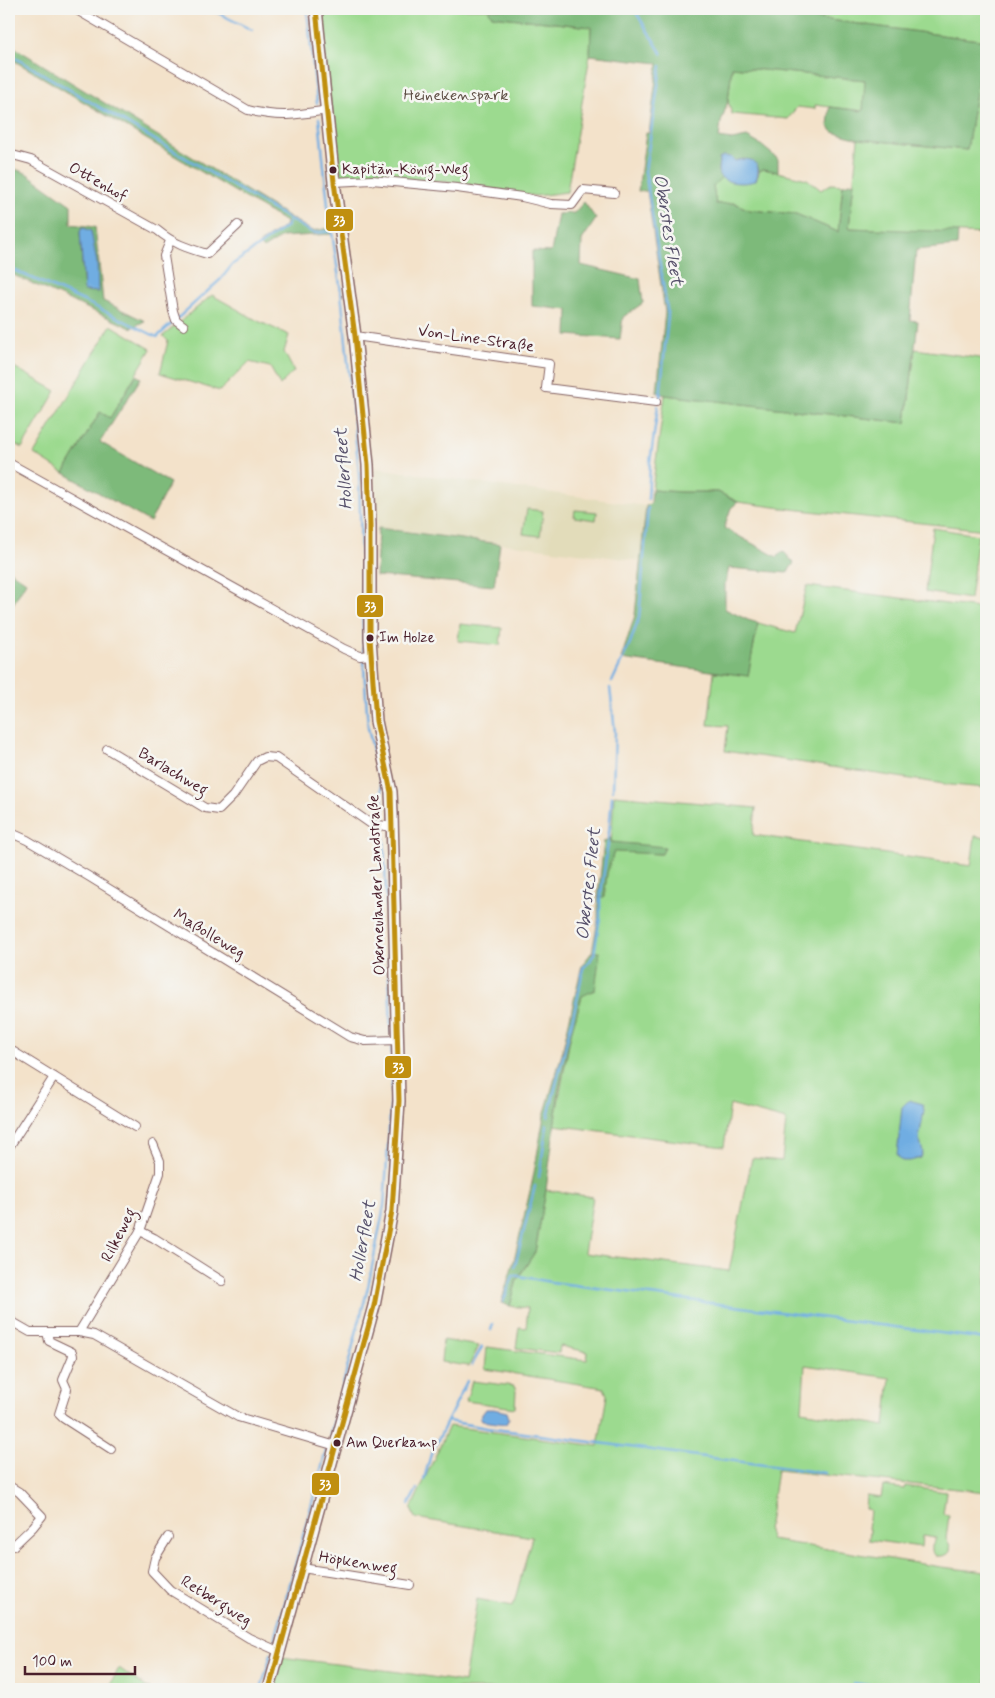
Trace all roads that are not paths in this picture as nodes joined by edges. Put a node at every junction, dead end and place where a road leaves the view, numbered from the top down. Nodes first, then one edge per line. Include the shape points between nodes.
1 (76, 9) edge
2 (316, 9) edge
3 (328, 110) junction
4 (9, 154) edge
5 (334, 182) junction
6 (614, 193) dead end
7 (238, 225) dead end
8 (170, 241) junction
9 (184, 326) dead end
10 (355, 336) junction
11 (656, 402) dead end
12 (9, 462) edge
13 (366, 656) junction
14 (106, 748) dead end
15 (393, 828) junction
16 (9, 832) edge
17 (399, 1040) junction
18 (9, 1049) edge
19 (54, 1077) junction
20 (135, 1127) dead end
21 (153, 1144) dead end
22 (9, 1147) edge
23 (140, 1231) junction
24 (222, 1281) dead end
25 (9, 1320) edge
26 (47, 1332) junction
27 (79, 1332) junction
28 (336, 1446) junction
29 (111, 1449) dead end
30 (9, 1486) edge
31 (168, 1537) dead end
32 (13, 1546) dead end
33 (302, 1568) junction
34 (410, 1585) dead end
35 (278, 1652) junction
36 (269, 1689) edge

1 - 3 street via 248,110 290,116
2 - 3 street, Oberneulander Landstraße
3 - 5 street, Oberneulander Landstraße
4 - 8 street, Ottenhof via 31,160 157,230
5 - 6 street via 372,180 457,188 560,205 572,205 583,190
5 - 10 street, Oberneulander Landstraße
7 - 8 street, Ottenhof via 207,254
8 - 9 street via 164,256 170,297 176,320
10 - 11 street, Von-Line-Straße via 549,364 546,388
10 - 13 street, Oberneulander Landstraße via 368,465 370,524
12 - 13 street via 344,649
13 - 15 street, Oberneulander Landstraße via 391,792
14 - 15 street, Barlachweg via 205,808 219,810 234,796 257,760 276,758 371,824
15 - 17 street, Oberneulander Landstraße
16 - 17 street, Maßolleweg via 88,876 350,1037 365,1041
17 - 28 street, Oberneulander Landstraße via 398,1128 392,1211 374,1306
18 - 19 street
19 - 20 street
19 - 22 street
21 - 23 street, Rilkeweg via 160,1161 160,1173
23 - 24 street
23 - 27 street, Rilkeweg
25 - 26 street via 30,1332
26 - 27 street
26 - 29 street via 49,1342 72,1352 73,1356 63,1380 67,1389 59,1414
27 - 28 street via 94,1335 238,1417
28 - 33 street, Oberneulander Landstraße
30 - 32 street via 42,1516
31 - 35 street, Retbergweg via 155,1558 152,1571 170,1590
33 - 34 street, Höpkenweg
33 - 35 street, Oberneulander Landstraße
35 - 36 street, Oberneulander Landstraße

